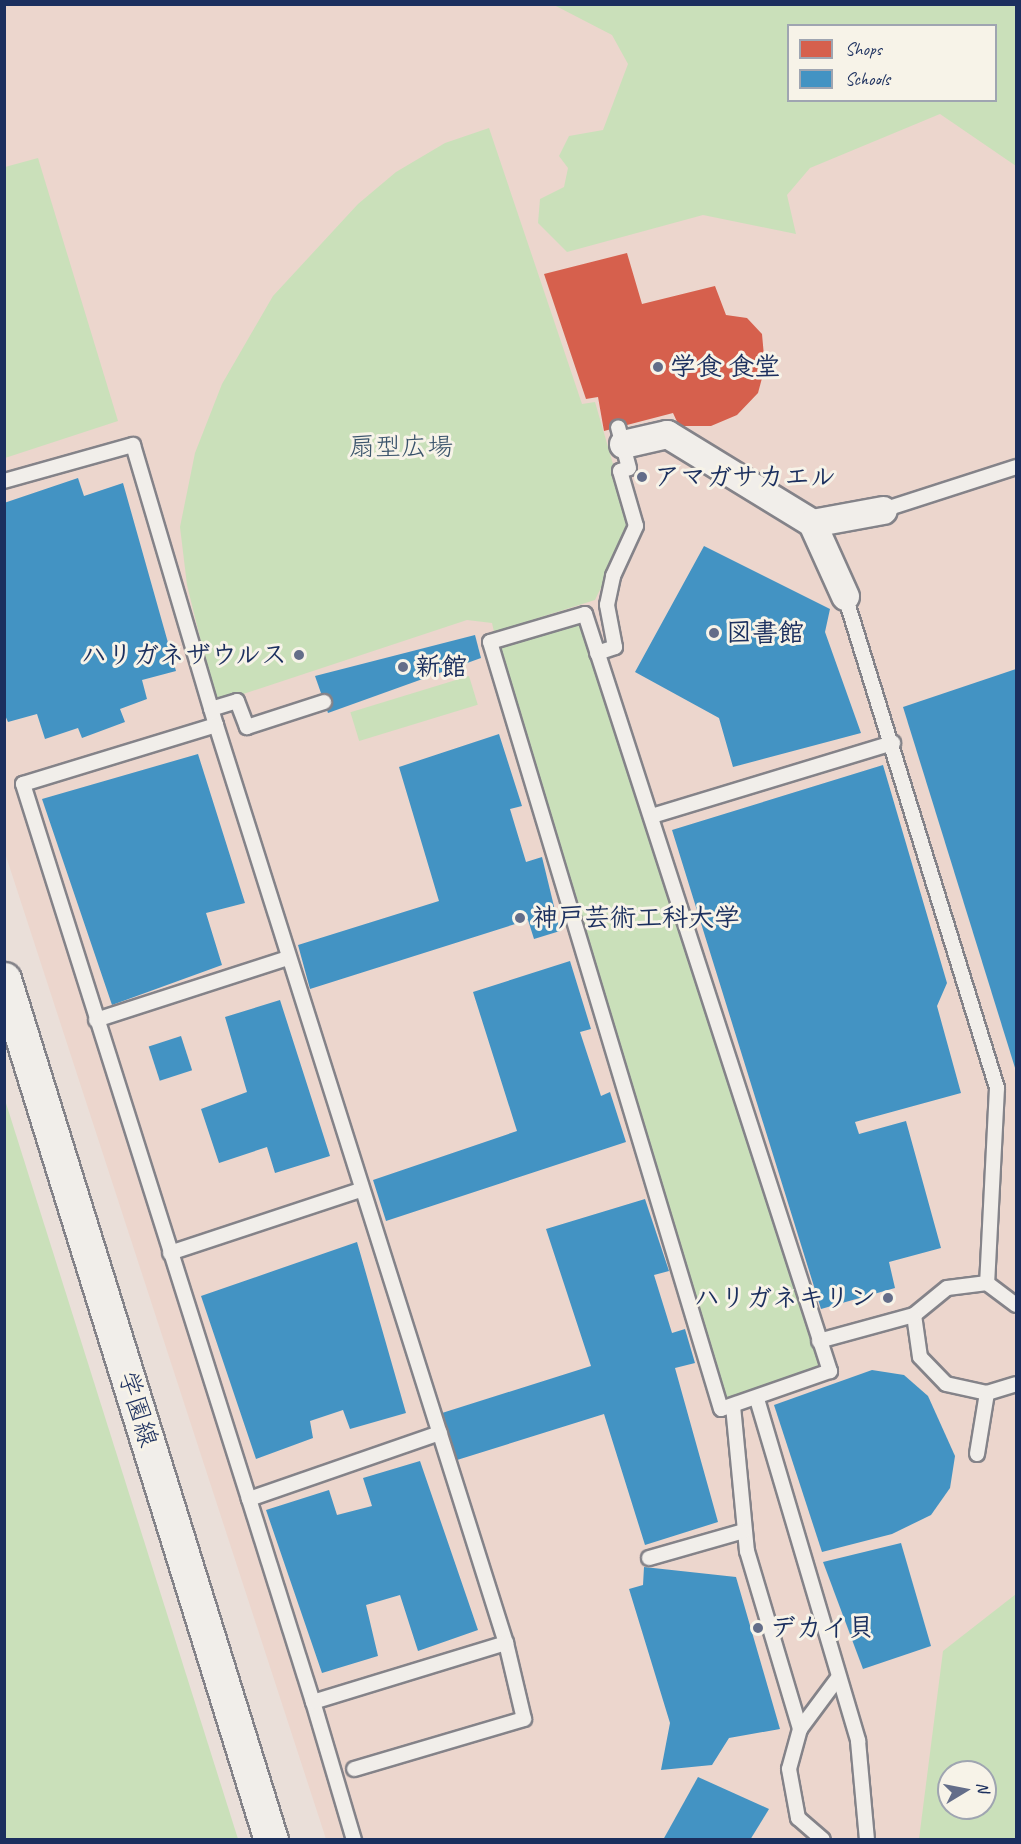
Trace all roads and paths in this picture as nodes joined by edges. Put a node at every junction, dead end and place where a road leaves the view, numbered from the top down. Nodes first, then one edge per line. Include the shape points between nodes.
1 (621, 436) joint
2 (1017, 467) edge
3 (4, 482) edge
4 (883, 510) joint
5 (812, 523) junction
6 (845, 597) joint
7 (597, 653) junction
8 (324, 702) dead end
9 (211, 709) junction
10 (216, 725) junction
11 (892, 743) junction
12 (652, 816) junction
13 (285, 959) junction
14 (4, 979) edge
15 (96, 1020) junction
16 (361, 1190) junction
17 (170, 1253) junction
18 (987, 1283) junction
19 (1017, 1305) edge
20 (914, 1315) junction
21 (819, 1341) junction
22 (1017, 1384) edge
23 (987, 1393) junction
24 (758, 1399) junction
25 (733, 1406) junction
26 (440, 1433) junction
27 (977, 1454) dead end
28 (249, 1499) junction
29 (744, 1531) junction
30 (649, 1558) dead end
31 (506, 1643) junction
32 (838, 1678) junction
33 (313, 1702) junction
34 (800, 1729) junction
35 (354, 1769) dead end
36 (271, 1839) edge
37 (354, 1839) edge
38 (823, 1839) edge
39 (867, 1839) edge

1 - 5 street via 667,434
1 - 7 lane via 629,468 620,471 636,526 613,576 607,605 615,647
2 - 4 lane
3 - 9 lane via 133,445
4 - 5 street
5 - 6 street
6 - 11 lane
7 - 12 lane
7 - 25 lane via 585,614 490,642 721,1409
8 - 9 lane via 247,727 237,701
9 - 10 lane
10 - 13 lane
10 - 15 lane via 22,784
11 - 12 lane
11 - 18 lane via 997,1088
12 - 21 lane
13 - 15 lane
13 - 16 lane
14 - 36 street, 学園線
15 - 17 lane
16 - 17 lane
16 - 26 lane
17 - 28 lane
18 - 19 lane
18 - 20 lane via 947,1288
20 - 21 lane
20 - 23 lane via 920,1357 946,1384
21 - 24 lane via 830,1371
22 - 23 lane
23 - 27 lane
24 - 25 lane
24 - 32 lane
25 - 29 lane
26 - 28 lane
26 - 31 lane
28 - 33 lane
29 - 30 lane
29 - 34 lane
31 - 33 lane
31 - 35 lane via 525,1719
32 - 34 lane
32 - 39 lane via 858,1741
33 - 37 lane
34 - 38 lane via 789,1769 798,1818

